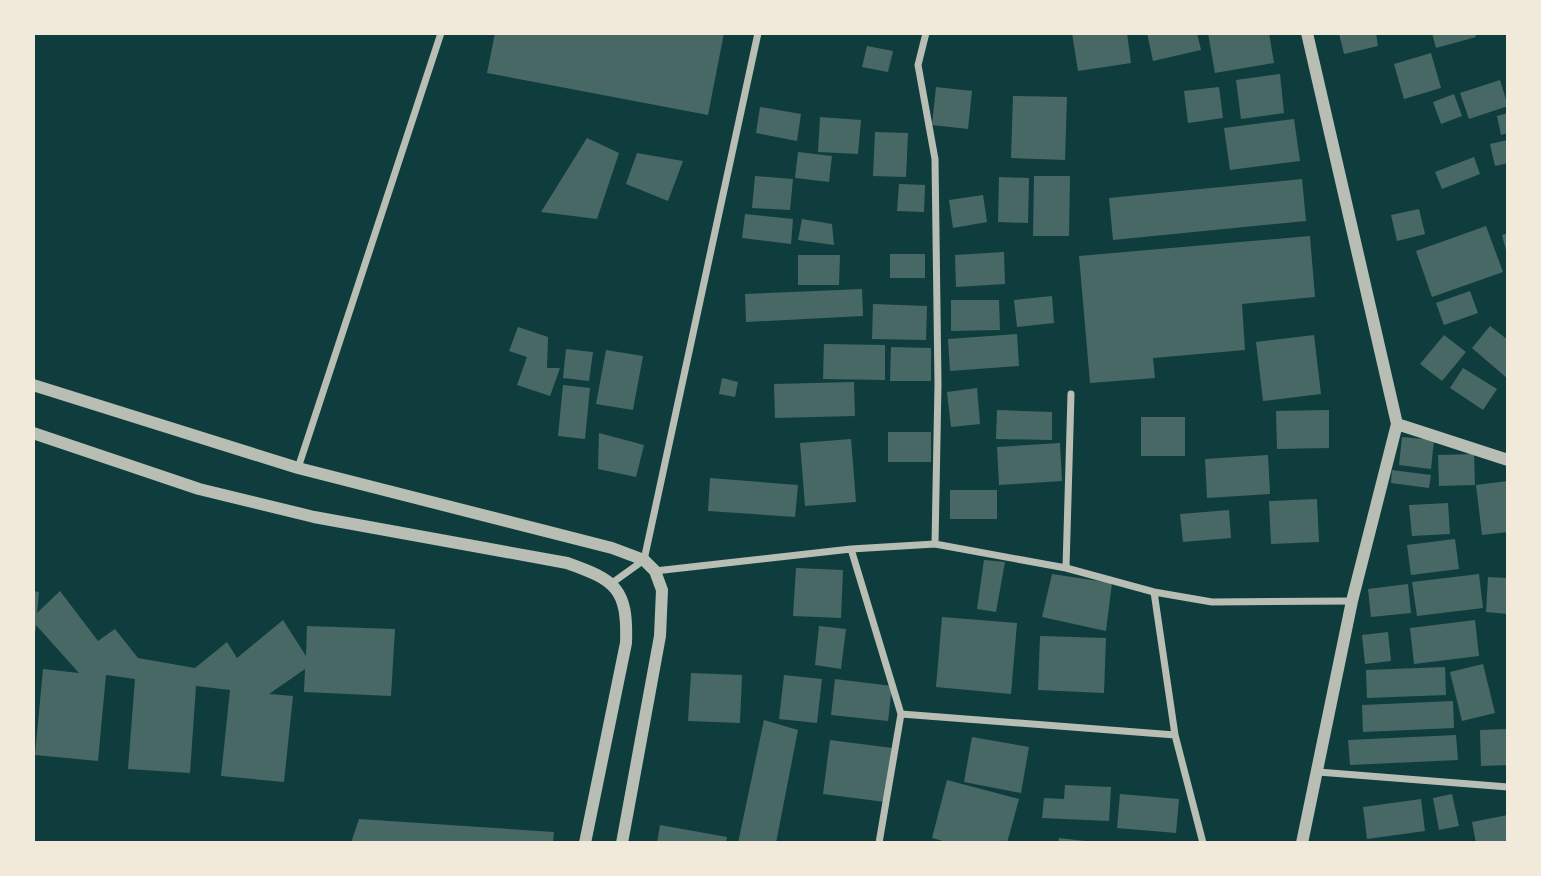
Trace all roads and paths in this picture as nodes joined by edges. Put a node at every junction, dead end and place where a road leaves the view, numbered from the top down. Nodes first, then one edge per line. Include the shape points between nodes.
1 (441, 33) edge
2 (758, 33) edge
3 (926, 33) edge
4 (1307, 33) edge
5 (33, 385) edge
6 (1071, 394) dead end
7 (1397, 424) junction
8 (33, 433) edge
9 (1508, 460) edge
10 (298, 468) junction
11 (935, 544) junction
12 (852, 549) junction
13 (643, 560) junction
14 (1066, 568) junction
15 (655, 572) junction
16 (612, 583) junction
17 (1154, 592) junction
18 (1352, 601) junction
19 (901, 714) junction
20 (1175, 735) junction
21 (1318, 772) junction
22 (1508, 787) edge
23 (585, 843) edge
24 (622, 843) edge
25 (879, 843) edge
26 (1203, 843) edge
27 (1302, 843) edge

1 - 10 street
2 - 13 street
3 - 11 street via 918,65 935,159
4 - 7 street
5 - 10 street
6 - 14 street
7 - 9 street
7 - 18 street
8 - 16 street via 200,489 314,517 567,563
10 - 13 street via 612,548
11 - 12 street
11 - 14 street
12 - 15 street
12 - 19 street
13 - 15 street
13 - 16 street
14 - 17 street
15 - 24 street via 662,590 660,636
16 - 23 street via 623,601 626,643
17 - 18 street via 1212,602
17 - 20 street
18 - 21 street
19 - 20 street
19 - 25 street
20 - 26 street
21 - 22 street
21 - 27 street

